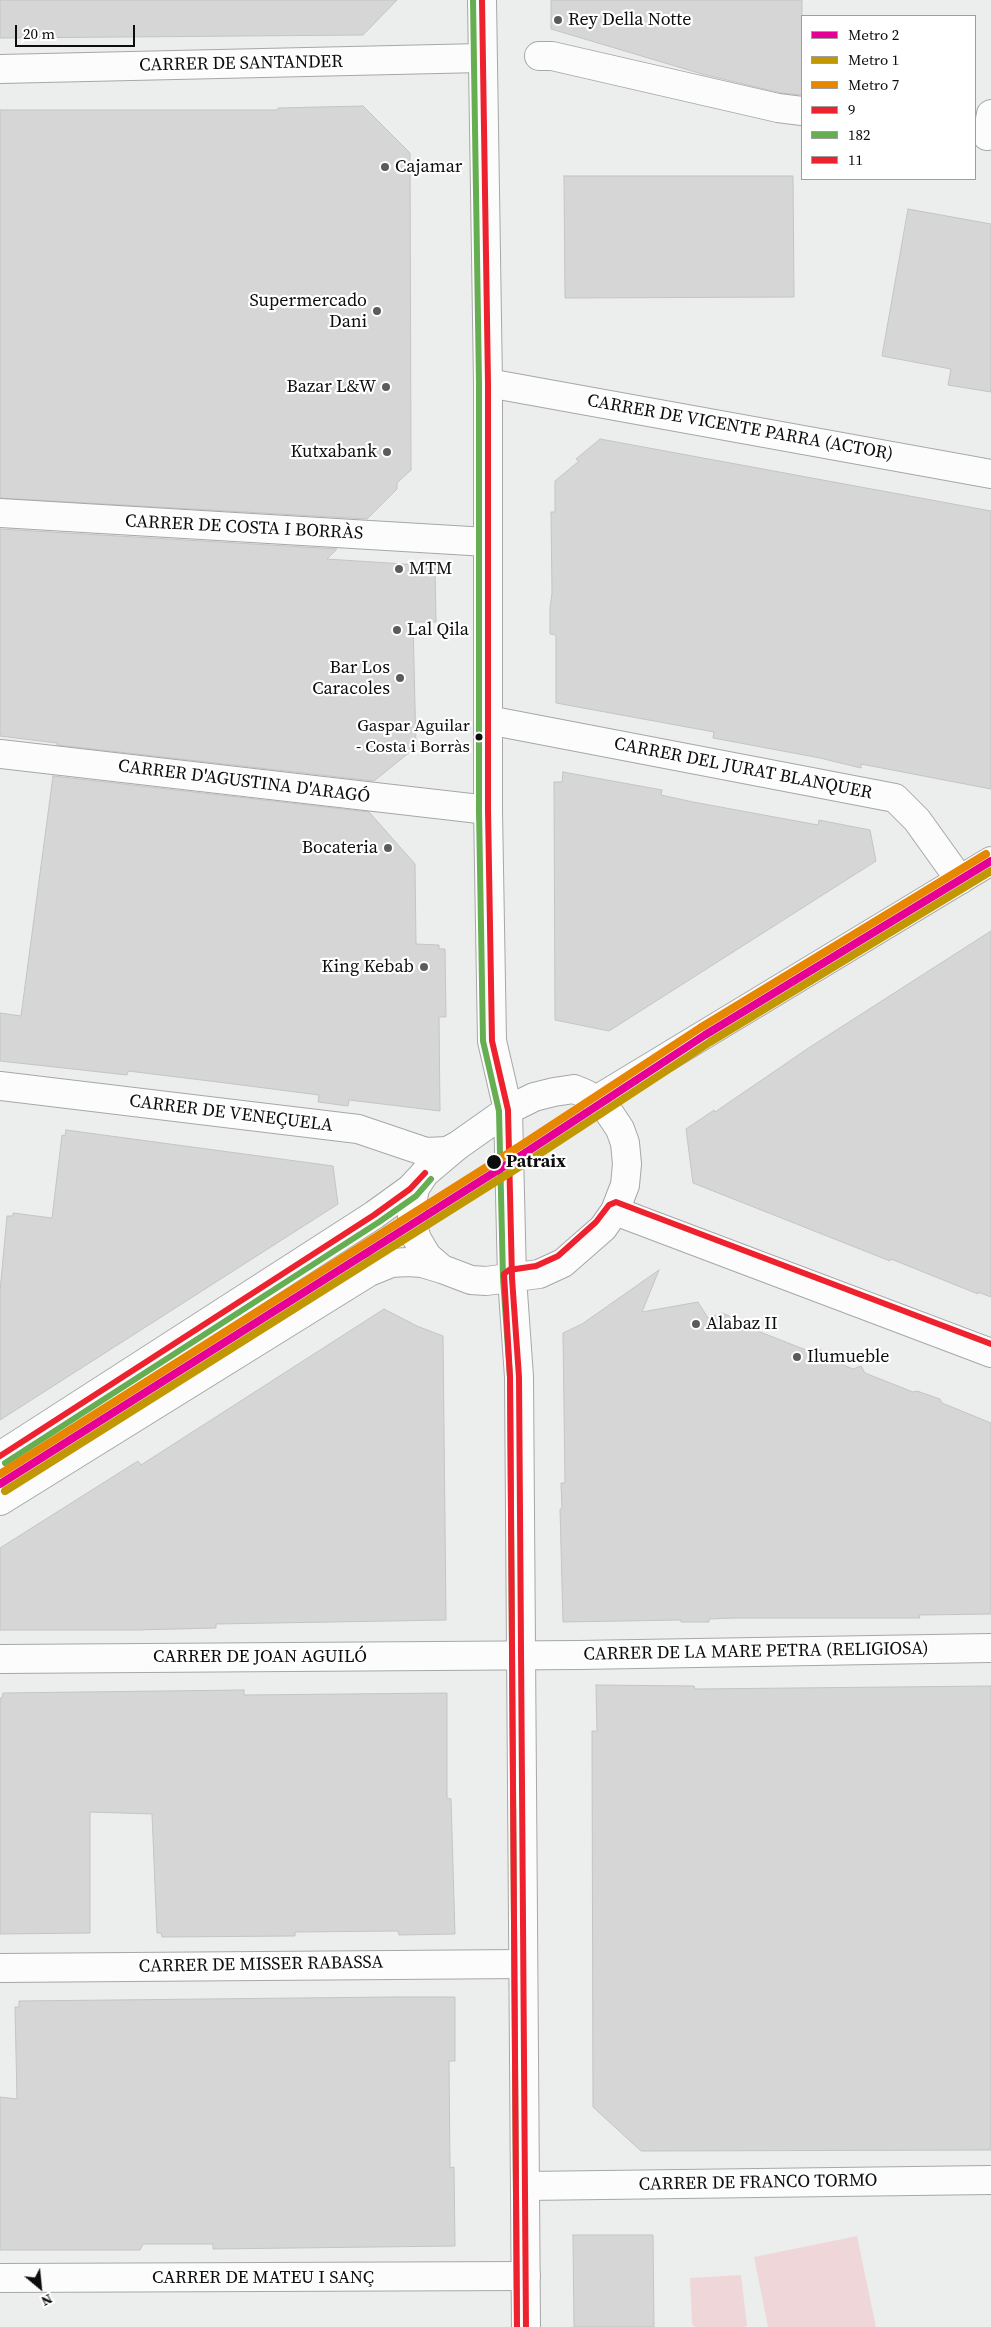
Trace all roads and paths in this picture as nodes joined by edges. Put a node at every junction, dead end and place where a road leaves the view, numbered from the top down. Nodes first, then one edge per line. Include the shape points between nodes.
1 (482, 0) edge
2 (539, 56) dead end
3 (482, 58) junction
4 (0, 69) edge
5 (801, 111) edge
6 (488, 382) junction
7 (991, 474) edge
8 (0, 513) edge
9 (487, 542) junction
10 (488, 720) junction
11 (0, 754) edge
12 (488, 810) junction
13 (991, 861) edge
14 (960, 880) junction
15 (0, 1086) edge
16 (596, 1100) junction
17 (508, 1110) junction
18 (457, 1146) junction
19 (425, 1173) junction
20 (615, 1211) junction
21 (442, 1269) junction
22 (512, 1278) junction
23 (991, 1353) edge
24 (0, 1456) edge
25 (0, 1501) edge
26 (991, 1648) edge
27 (520, 1655) junction
28 (0, 1660) edge
29 (523, 1964) junction
30 (0, 1968) edge
31 (991, 2180) edge
32 (526, 2186) junction
33 (526, 2276) junction
34 (0, 2278) edge
35 (526, 2327) edge

1 - 3 street
2 - 5 street via 552,56
3 - 4 street, CARRER DE SANTANDER
3 - 6 street
6 - 7 street, CARRER DE VICENTE PARRA (ACTOR)
6 - 9 street
8 - 9 street, CARRER DE COSTA I BORRÀS
9 - 10 street
10 - 12 street
10 - 14 street, CARRER DEL JURAT BLANQUER via 895,798 917,820
11 - 12 street, CARRER D'AGUSTINA D'ARAGÓ
12 - 17 street via 492,1041
13 - 14 street
14 - 16 street
15 - 18 street, CARRER DE VENEÇUELA via 358,1129 426,1152 447,1151
16 - 17 street via 574,1089 534,1097
16 - 20 street via 615,1119 624,1143 625,1185
17 - 18 street
17 - 22 street
18 - 19 street
19 - 21 street via 415,1188 412,1224 427,1256
19 - 24 street via 374,1215
20 - 22 street via 603,1228 563,1263 539,1274
20 - 23 street
21 - 22 street via 471,1280
21 - 25 street via 408,1262 391,1263 369,1272
22 - 27 street via 518,1343
26 - 27 street, CARRER DE LA MARE PETRA (RELIGIOSA)
27 - 28 street, CARRER DE JOAN AGUILÓ
27 - 29 street
29 - 30 street, CARRER DE MISSER RABASSA
29 - 32 street
31 - 32 street, CARRER DE FRANCO TORMO
32 - 33 street
33 - 34 street, CARRER DE MATEU I SANÇ
33 - 35 street

